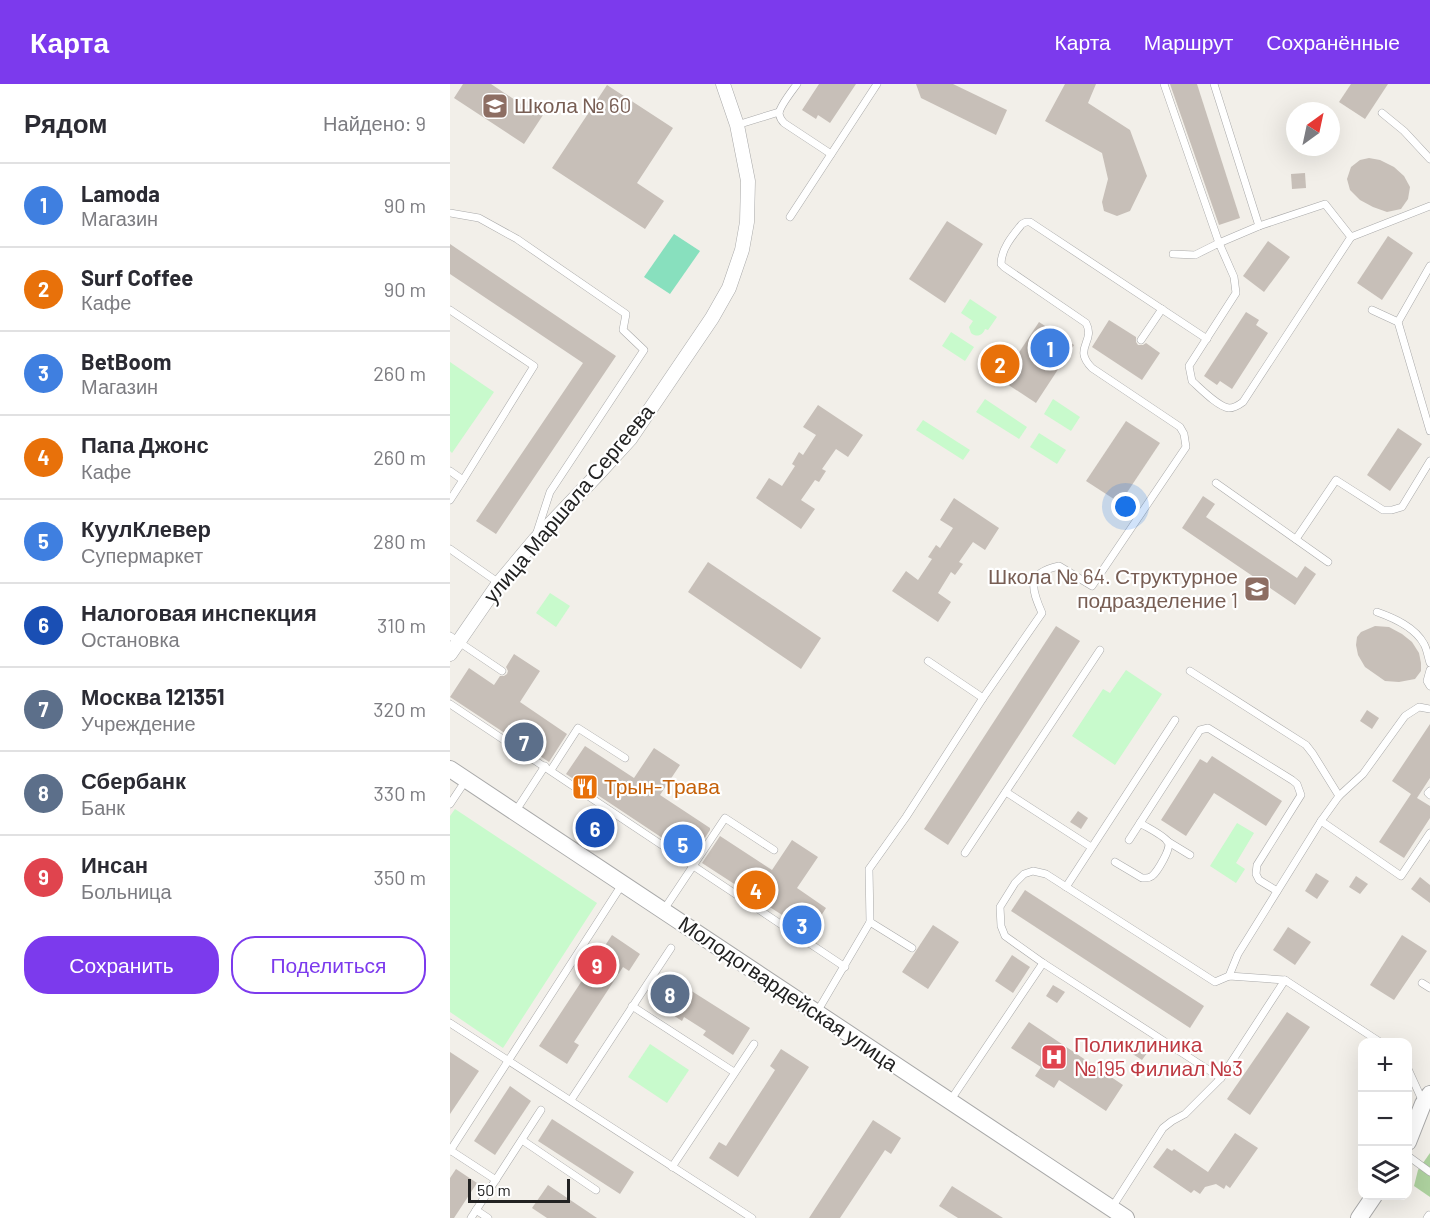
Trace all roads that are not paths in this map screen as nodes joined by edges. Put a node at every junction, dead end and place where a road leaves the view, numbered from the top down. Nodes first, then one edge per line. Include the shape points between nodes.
1 (723, 84) edge
2 (797, 84) edge
3 (877, 84) edge
4 (1164, 84) edge
5 (1214, 84) edge
6 (779, 112) junction
7 (1382, 113) dead end
8 (737, 125) junction
9 (831, 154) junction
10 (1430, 159) edge
11 (1430, 207) edge
12 (450, 213) edge
13 (790, 217) dead end
14 (1259, 226) junction
15 (1351, 237) junction
16 (1219, 243) junction
17 (1173, 254) dead end
18 (1430, 266) edge
19 (1162, 309) junction
20 (450, 310) edge
21 (1372, 310) dead end
22 (1398, 322) junction
23 (1207, 339) junction
24 (1141, 340) dead end
25 (1430, 431) edge
26 (1430, 461) edge
27 (450, 471) edge
28 (463, 480) junction
29 (1216, 483) dead end
30 (450, 500) edge
31 (1296, 539) junction
32 (535, 540) junction
33 (450, 549) edge
34 (1328, 562) dead end
35 (499, 583) junction
36 (1377, 612) dead end
37 (454, 639) edge
38 (1100, 650) dead end
39 (450, 654) edge
40 (928, 661) dead end
41 (1430, 663) edge
42 (1430, 670) edge
43 (502, 671) dead end
44 (1190, 671) dead end
45 (1430, 686) edge
46 (983, 698) junction
47 (450, 704) edge
48 (1430, 709) edge
49 (1175, 720) dead end
50 (625, 758) dead end
51 (548, 768) junction
52 (450, 769) edge
53 (466, 780) junction
54 (1006, 792) junction
55 (1339, 796) junction
56 (450, 804) edge
57 (515, 812) junction
58 (1321, 821) junction
59 (1140, 823) junction
60 (1430, 833) edge
61 (1129, 840) dead end
62 (1167, 841) junction
63 (1092, 847) junction
64 (774, 850) dead end
65 (965, 853) dead end
66 (1190, 855) dead end
67 (1115, 862) dead end
68 (693, 866) junction
69 (623, 884) junction
70 (1066, 887) junction
71 (1277, 891) junction
72 (663, 910) junction
73 (870, 922) junction
74 (671, 948) dead end
75 (912, 948) dead end
76 (1042, 963) junction
77 (845, 967) junction
78 (1229, 976) junction
79 (1285, 980) junction
80 (1422, 983) dead end
81 (1430, 988) edge
82 (632, 1006) junction
83 (817, 1013) junction
84 (450, 1023) edge
85 (1374, 1038) edge
86 (754, 1044) dead end
87 (509, 1061) junction
88 (734, 1072) junction
89 (1412, 1076) edge
90 (1221, 1078) junction
91 (1427, 1099) edge
92 (571, 1100) junction
93 (950, 1101) junction
94 (541, 1110) dead end
95 (1412, 1131) edge
96 (522, 1140) junction
97 (450, 1150) edge
98 (1412, 1159) edge
99 (672, 1167) junction
100 (1430, 1172) edge
101 (496, 1180) junction
102 (597, 1190) dead end
103 (1371, 1200) edge
104 (1111, 1209) junction
105 (476, 1210) junction
106 (471, 1218) edge
107 (488, 1218) edge
108 (752, 1218) edge
109 (1126, 1218) edge
110 (1359, 1218) edge

1 - 8 street, улица Маршала Сергеева
2 - 6 lane
3 - 9 lane
4 - 16 lane
5 - 14 lane
6 - 8 lane
6 - 9 lane via 784,123
7 - 10 lane
8 - 32 street, улица Маршала Сергеева via 748,181 747,222 729,288 630,439
9 - 13 lane
11 - 15 lane
12 - 32 lane via 479,218 517,239 626,314 622,330 644,350 550,492
14 - 15 lane via 1325,204
14 - 16 lane
15 - 23 lane via 1237,407 1220,404 1192,381 1189,366
16 - 17 lane via 1195,255
16 - 23 lane via 1236,293
18 - 22 lane
19 - 23 lane
19 - 24 lane
19 - 46 lane via 1030,222 1022,224 1003,253 1004,267 1086,323 1086,363 1180,428 1186,447 1092,586 1059,566 1038,575 1034,595 1042,613
20 - 28 lane via 534,366
21 - 22 lane
22 - 25 lane
26 - 31 lane via 1402,507 1392,510 1383,510 1336,480
27 - 28 lane
28 - 30 lane
29 - 31 lane
31 - 34 lane
32 - 35 street, улица Маршала Сергеева
33 - 35 lane
35 - 37 street, улица Маршала Сергеева
36 - 41 lane via 1412,629 1424,644
37 - 39 street, улица Маршала Сергеева
37 - 43 lane
38 - 54 lane
40 - 46 lane
42 - 45 lane
44 - 55 lane via 1306,745
46 - 73 lane via 869,869
47 - 51 lane
48 - 55 lane via 1419,707 1405,716 1363,774
49 - 63 lane
50 - 51 lane via 578,728
51 - 57 lane
51 - 68 lane
52 - 53 street, Молодогвардейская улица
53 - 56 lane
53 - 57 street, Молодогвардейская улица
54 - 63 lane
54 - 65 lane
55 - 58 lane
57 - 69 street, Молодогвардейская улица
58 - 60 lane via 1401,876
58 - 71 lane
59 - 61 lane
59 - 62 lane
59 - 71 lane via 1200,730 1215,731 1300,788 1301,795 1256,869 1259,880
62 - 66 lane
62 - 67 lane via 1168,851 1149,878
63 - 70 lane
64 - 68 lane via 725,818
68 - 72 lane
68 - 77 lane
69 - 72 street, Молодогвардейская улица
69 - 87 lane
70 - 76 lane via 1033,871 1015,882 1000,907 1005,936
70 - 78 lane via 1215,982
71 - 78 lane
72 - 83 street, Молодогвардейская улица
73 - 75 lane
73 - 77 lane
74 - 82 lane
76 - 90 lane
76 - 93 lane
77 - 83 lane
78 - 79 lane
79 - 85 lane
79 - 90 lane
80 - 81 lane
82 - 88 lane
82 - 92 lane
83 - 93 street, Молодогвардейская улица
84 - 87 lane
86 - 88 lane
87 - 92 lane
87 - 97 lane
88 - 99 lane
89 - 91 lane
90 - 104 lane via 1185,1114 1163,1128
91 - 95 street
92 - 99 lane
93 - 104 street, Молодогвардейская улица
94 - 96 lane
96 - 101 lane
96 - 102 lane
97 - 101 lane
98 - 100 lane
99 - 108 lane
101 - 105 lane
103 - 110 street
104 - 109 street, Молодогвардейская улица
105 - 106 lane
105 - 107 lane

